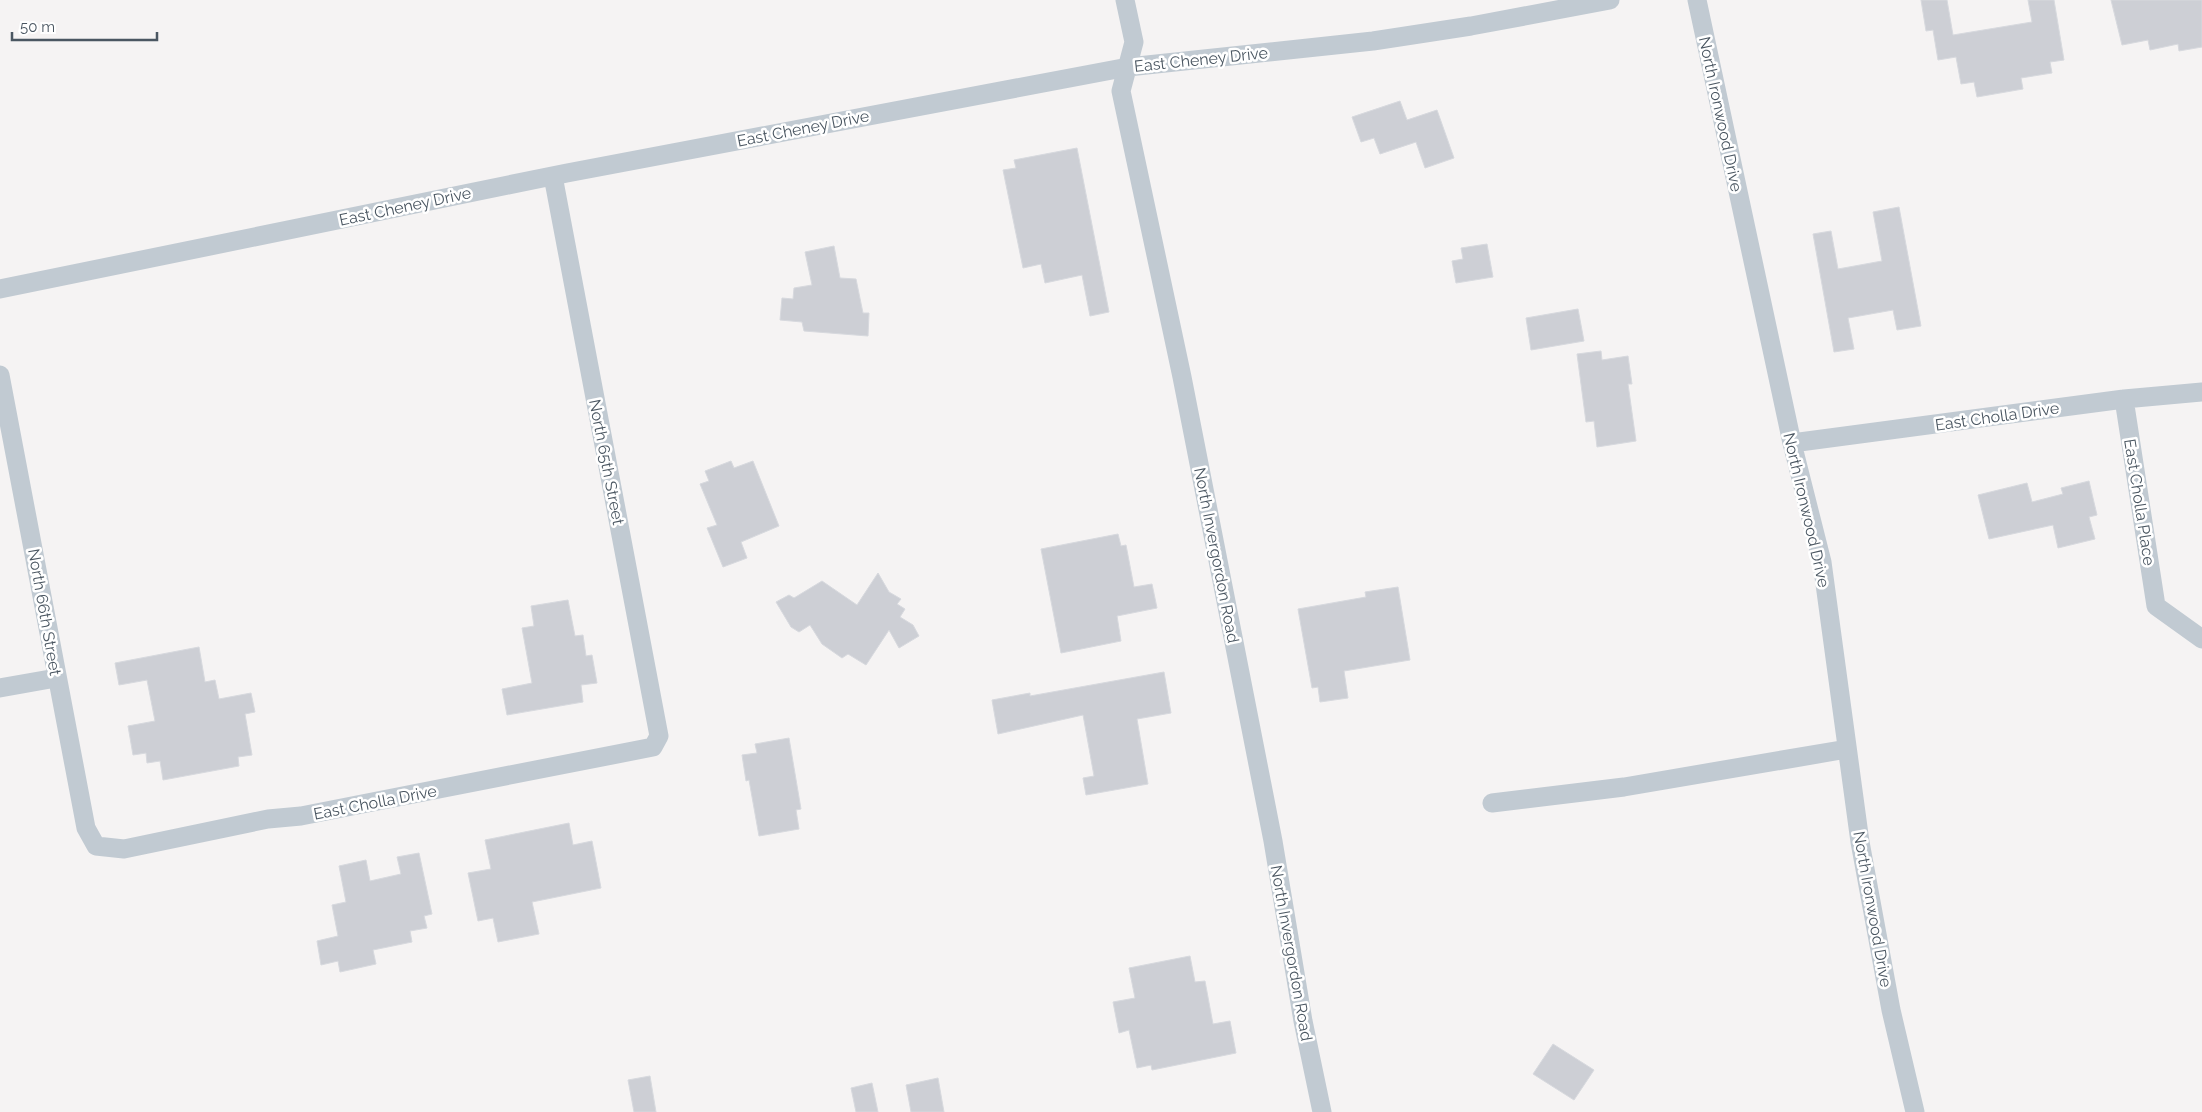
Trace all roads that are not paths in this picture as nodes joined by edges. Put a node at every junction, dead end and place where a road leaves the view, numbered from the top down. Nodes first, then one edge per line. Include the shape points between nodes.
1 (1126, 0) edge
2 (1610, 0) edge
3 (1697, 0) edge
4 (1128, 67) junction
5 (553, 176) junction
6 (0, 289) edge
7 (0, 375) edge
8 (2202, 392) edge
9 (2124, 399) junction
10 (1792, 443) junction
11 (2202, 638) edge
12 (56, 678) junction
13 (0, 688) edge
14 (653, 747) joint
15 (1847, 749) junction
16 (1492, 804) dead end
17 (96, 846) joint
18 (1322, 1112) edge
19 (1915, 1112) edge

1 - 4 street, North Invergordon Road via 1134,42
2 - 4 street, East Cheney Drive via 1373,41
3 - 10 street, North Ironwood Drive
4 - 5 street, East Cheney Drive
4 - 18 street, North Invergordon Road via 1121,91 1181,371 1273,841 1303,1021
5 - 6 street, East Cheney Drive
5 - 14 street, North 65th Street via 658,736
7 - 12 street, North 66th Street via 37,561
8 - 9 street, East Cholla Drive
9 - 10 street, East Cholla Drive
9 - 11 street, East Cholla Place via 2156,606
10 - 15 street, North Ironwood Drive via 1822,562
12 - 13 street
12 - 17 street, North 66th Street via 86,828
14 - 17 street, East Cholla Drive via 124,849
15 - 16 street via 1624,787
15 - 19 street, North Ironwood Drive via 1861,850 1891,1010

